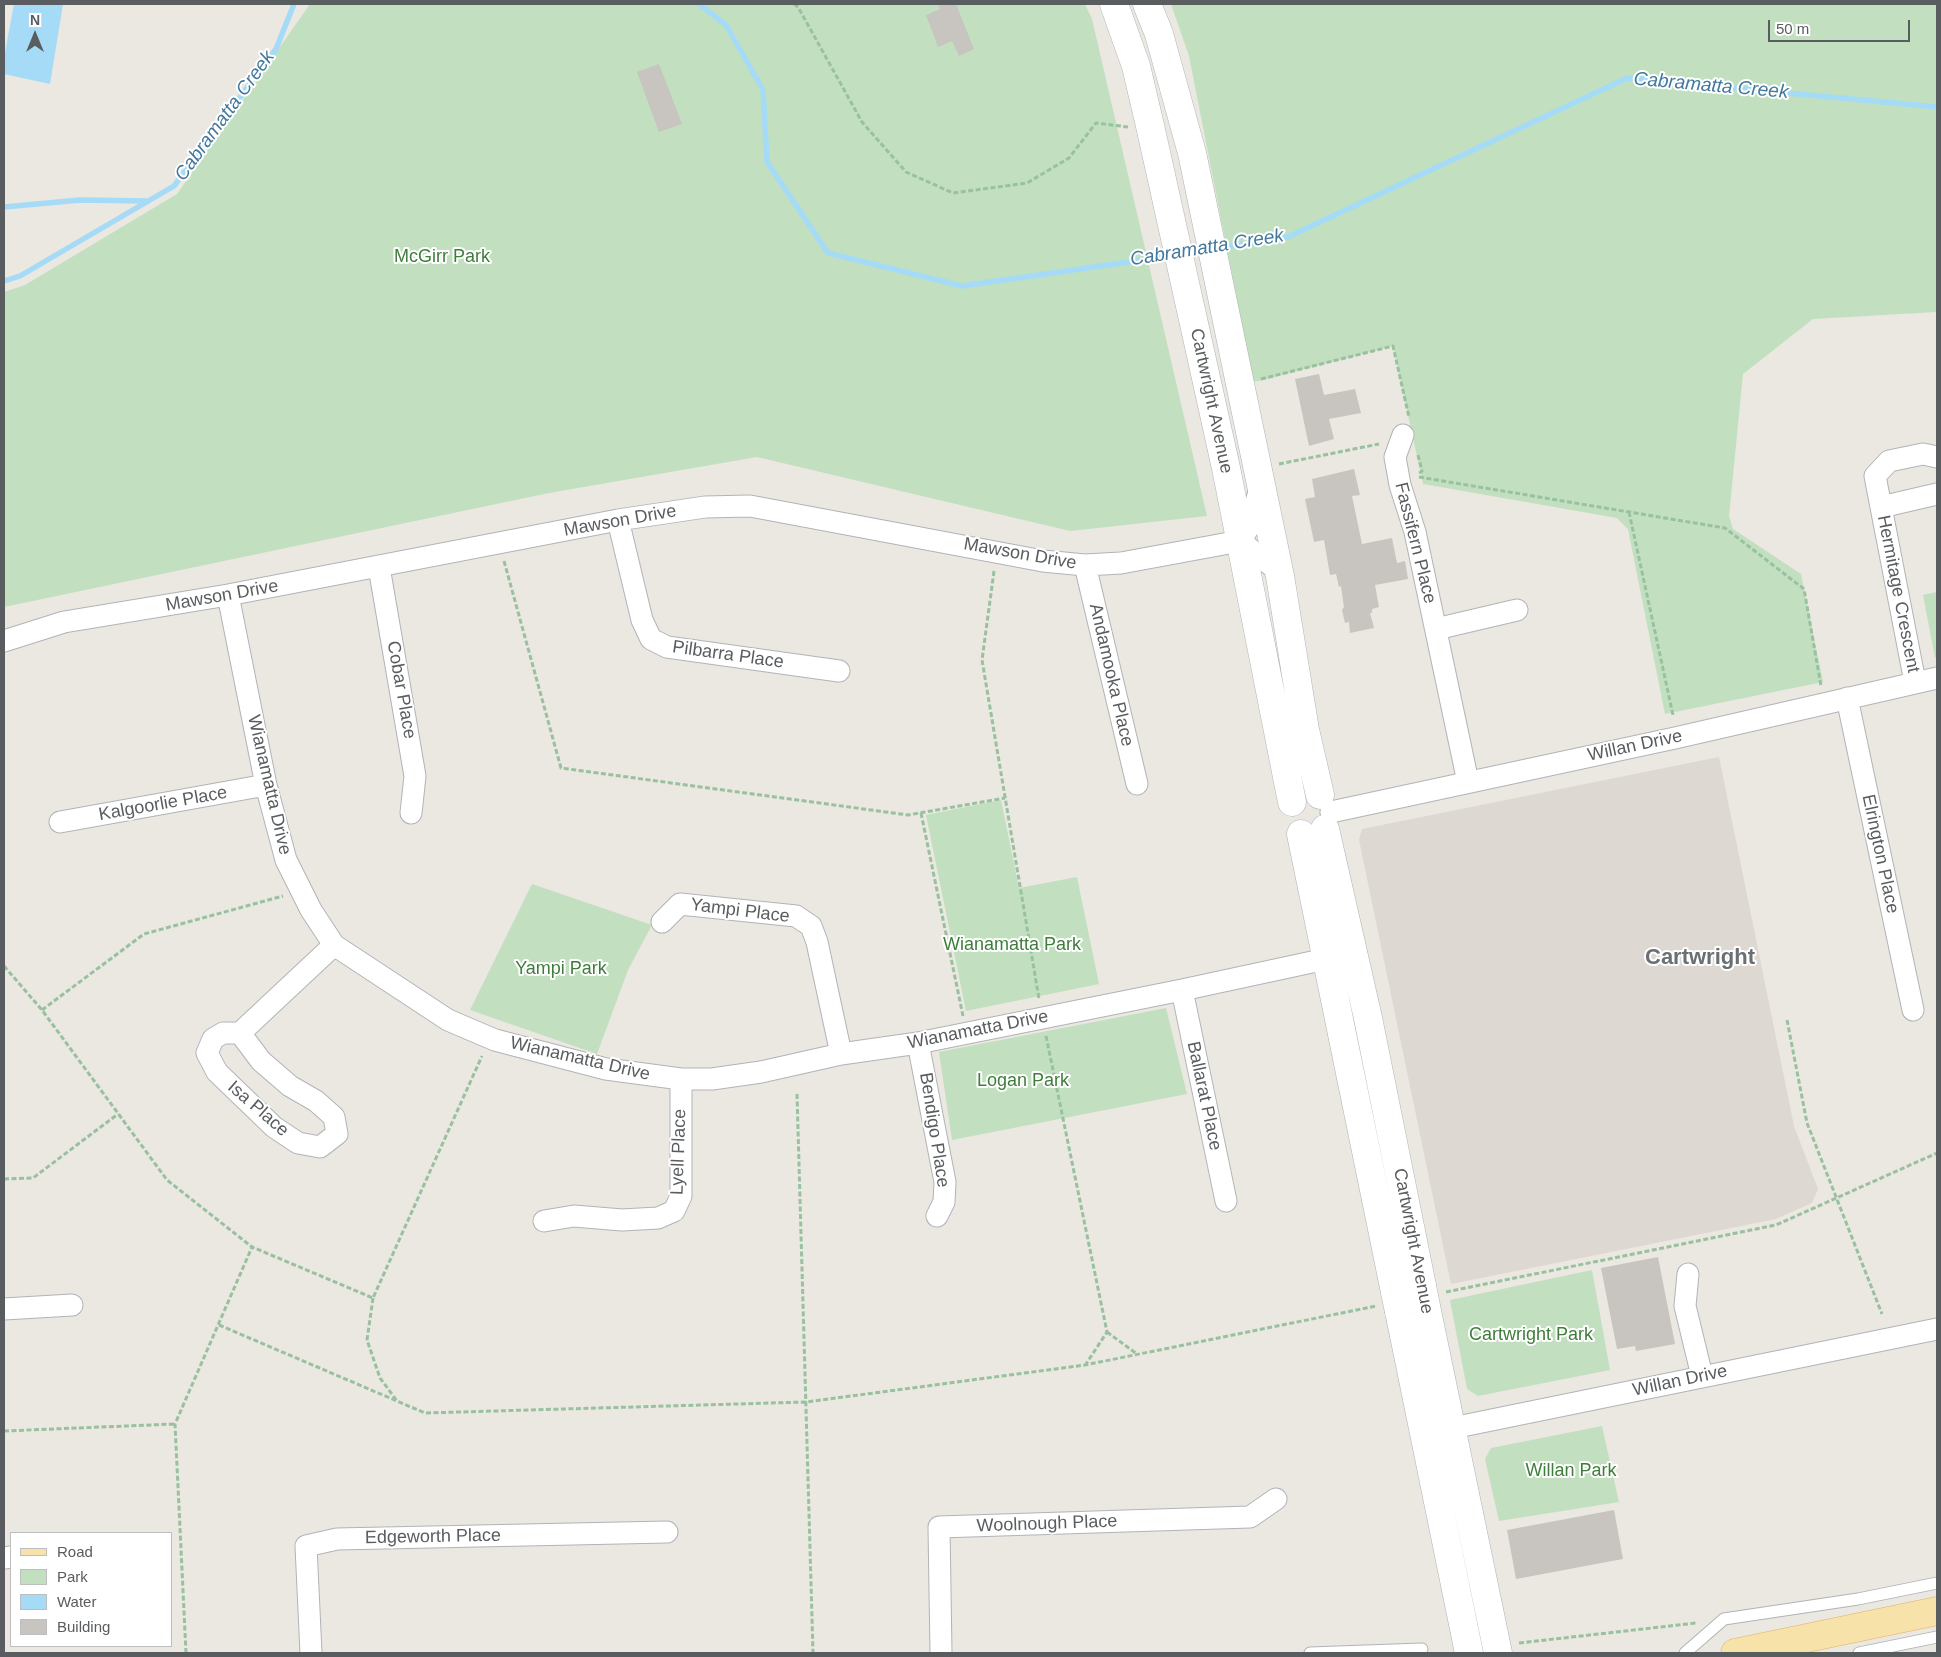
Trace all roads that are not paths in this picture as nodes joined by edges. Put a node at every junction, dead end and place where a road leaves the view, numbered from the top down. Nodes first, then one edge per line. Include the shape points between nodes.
1 (1114, 4) edge
2 (1148, 4) edge
3 (1403, 439) road end
4 (1937, 457) edge
5 (1260, 488) junction
6 (1937, 494) edge
7 (1881, 507) junction
8 (618, 520) junction
9 (1240, 541) junction
10 (1085, 565) junction
11 (379, 567) junction
12 (1280, 576) junction
13 (228, 595) junction
14 (1517, 610) dead end
15 (1436, 629) junction
16 (4, 641) edge
17 (839, 671) dead end
18 (1937, 678) edge
19 (1915, 682) junction
20 (1847, 698) junction
21 (1468, 782) junction
22 (1137, 784) dead end
23 (266, 785) junction
24 (411, 813) dead end
25 (1319, 818) junction
26 (60, 822) dead end
27 (1340, 900) junction
28 (662, 922) dead end
29 (334, 945) junction
30 (1326, 959) junction
31 (1182, 990) junction
32 (1913, 1010) dead end
33 (240, 1033) junction
34 (918, 1043) junction
35 (841, 1054) junction
36 (681, 1079) junction
37 (1226, 1201) dead end
38 (938, 1216) dead end
39 (544, 1221) dead end
40 (1688, 1274) dead end
41 (72, 1305) dead end
42 (4, 1309) edge
43 (1937, 1329) edge
44 (1702, 1376) junction
45 (1451, 1429) junction
46 (1423, 1434) junction
47 (1276, 1499) dead end
48 (667, 1532) dead end
49 (1937, 1583) edge
50 (1937, 1611) edge
51 (1937, 1637) edge
52 (1506, 1648) edge
53 (1422, 1649) dead end
54 (311, 1653) edge
55 (941, 1653) edge
56 (1310, 1653) edge
57 (1469, 1653) edge
58 (1685, 1653) edge
59 (1735, 1653) edge
60 (1859, 1653) edge

1 - 9 street, Cartwright Avenue via 1136,66
2 - 5 street, Cartwright Avenue via 1192,153 1245,374
3 - 15 street, Fassifern Place via 1400,485
4 - 7 street, Hermitage Crescent via 1923,454 1889,461 1875,476
5 - 9 street via 1249,527
5 - 12 street, Cartwright Avenue
6 - 7 street, Hermitage Crescent
7 - 19 street, Hermitage Crescent
8 - 10 street, Mawson Drive via 705,507 750,506 1043,561
8 - 11 street, Mawson Drive
8 - 17 street, Pilbarra Place via 642,620 651,639 667,647
9 - 10 street, Mawson Drive via 1121,563
9 - 12 street via 1274,567
9 - 25 street, Cartwright Avenue via 1292,802 1289,820 1292,827
10 - 22 street, Andamooka Place
11 - 13 street, Mawson Drive
11 - 24 street, Cobar Place via 415,776
12 - 25 street, Cartwright Avenue
13 - 16 street, Mawson Drive via 64,622
13 - 23 street, Wianamatta Drive
14 - 15 street
15 - 21 street, Fassifern Place
18 - 19 street, Willan Drive
19 - 20 street, Willan Drive
20 - 21 street, Willan Drive
20 - 32 street, Elrington Place
21 - 25 street, Willan Drive
23 - 26 street, Kalgoorlie Place
23 - 29 street, Wianamatta Drive via 286,860
25 - 27 street, Cartwright Avenue
25 - 30 street, Cartwright Avenue
27 - 30 street via 1335,911 1337,946
27 - 45 street, Cartwright Avenue via 1429,1297
28 - 35 street, Yampi Place via 680,904 796,916 811,926
29 - 33 street
29 - 36 street, Wianamatta Drive via 448,1020 490,1038 606,1069
30 - 31 street, Wianamatta Drive
30 - 46 street, Cartwright Avenue via 1393,1302
31 - 34 street, Wianamatta Drive
31 - 37 street, Ballarat Place
33 - 33 street, Isa Place via 261,1061 334,1117 337,1134 320,1147 298,1143 274,1127 217,1072 207,1053 213,1039 222,1033
34 - 35 street, Wianamatta Drive
34 - 38 street, Bendigo Place via 945,1182 944,1202
35 - 36 street, Wianamatta Drive via 761,1072 712,1079
36 - 39 street, Lyell Place via 681,1196 674,1211 658,1218 622,1220 574,1216
40 - 44 street via 1685,1306
41 - 42 street
43 - 44 street, Willan Drive
44 - 45 street, Willan Drive
45 - 46 street, Willan Drive
45 - 52 street, Cartwright Avenue
46 - 57 street, Cartwright Avenue
47 - 55 street, Woolnough Place via 1250,1517 938,1527
48 - 54 street, Edgeworth Place via 337,1538 306,1546
49 - 58 lane via 1858,1600 1724,1619
50 - 59 main road
51 - 60 lane
53 - 56 lane

